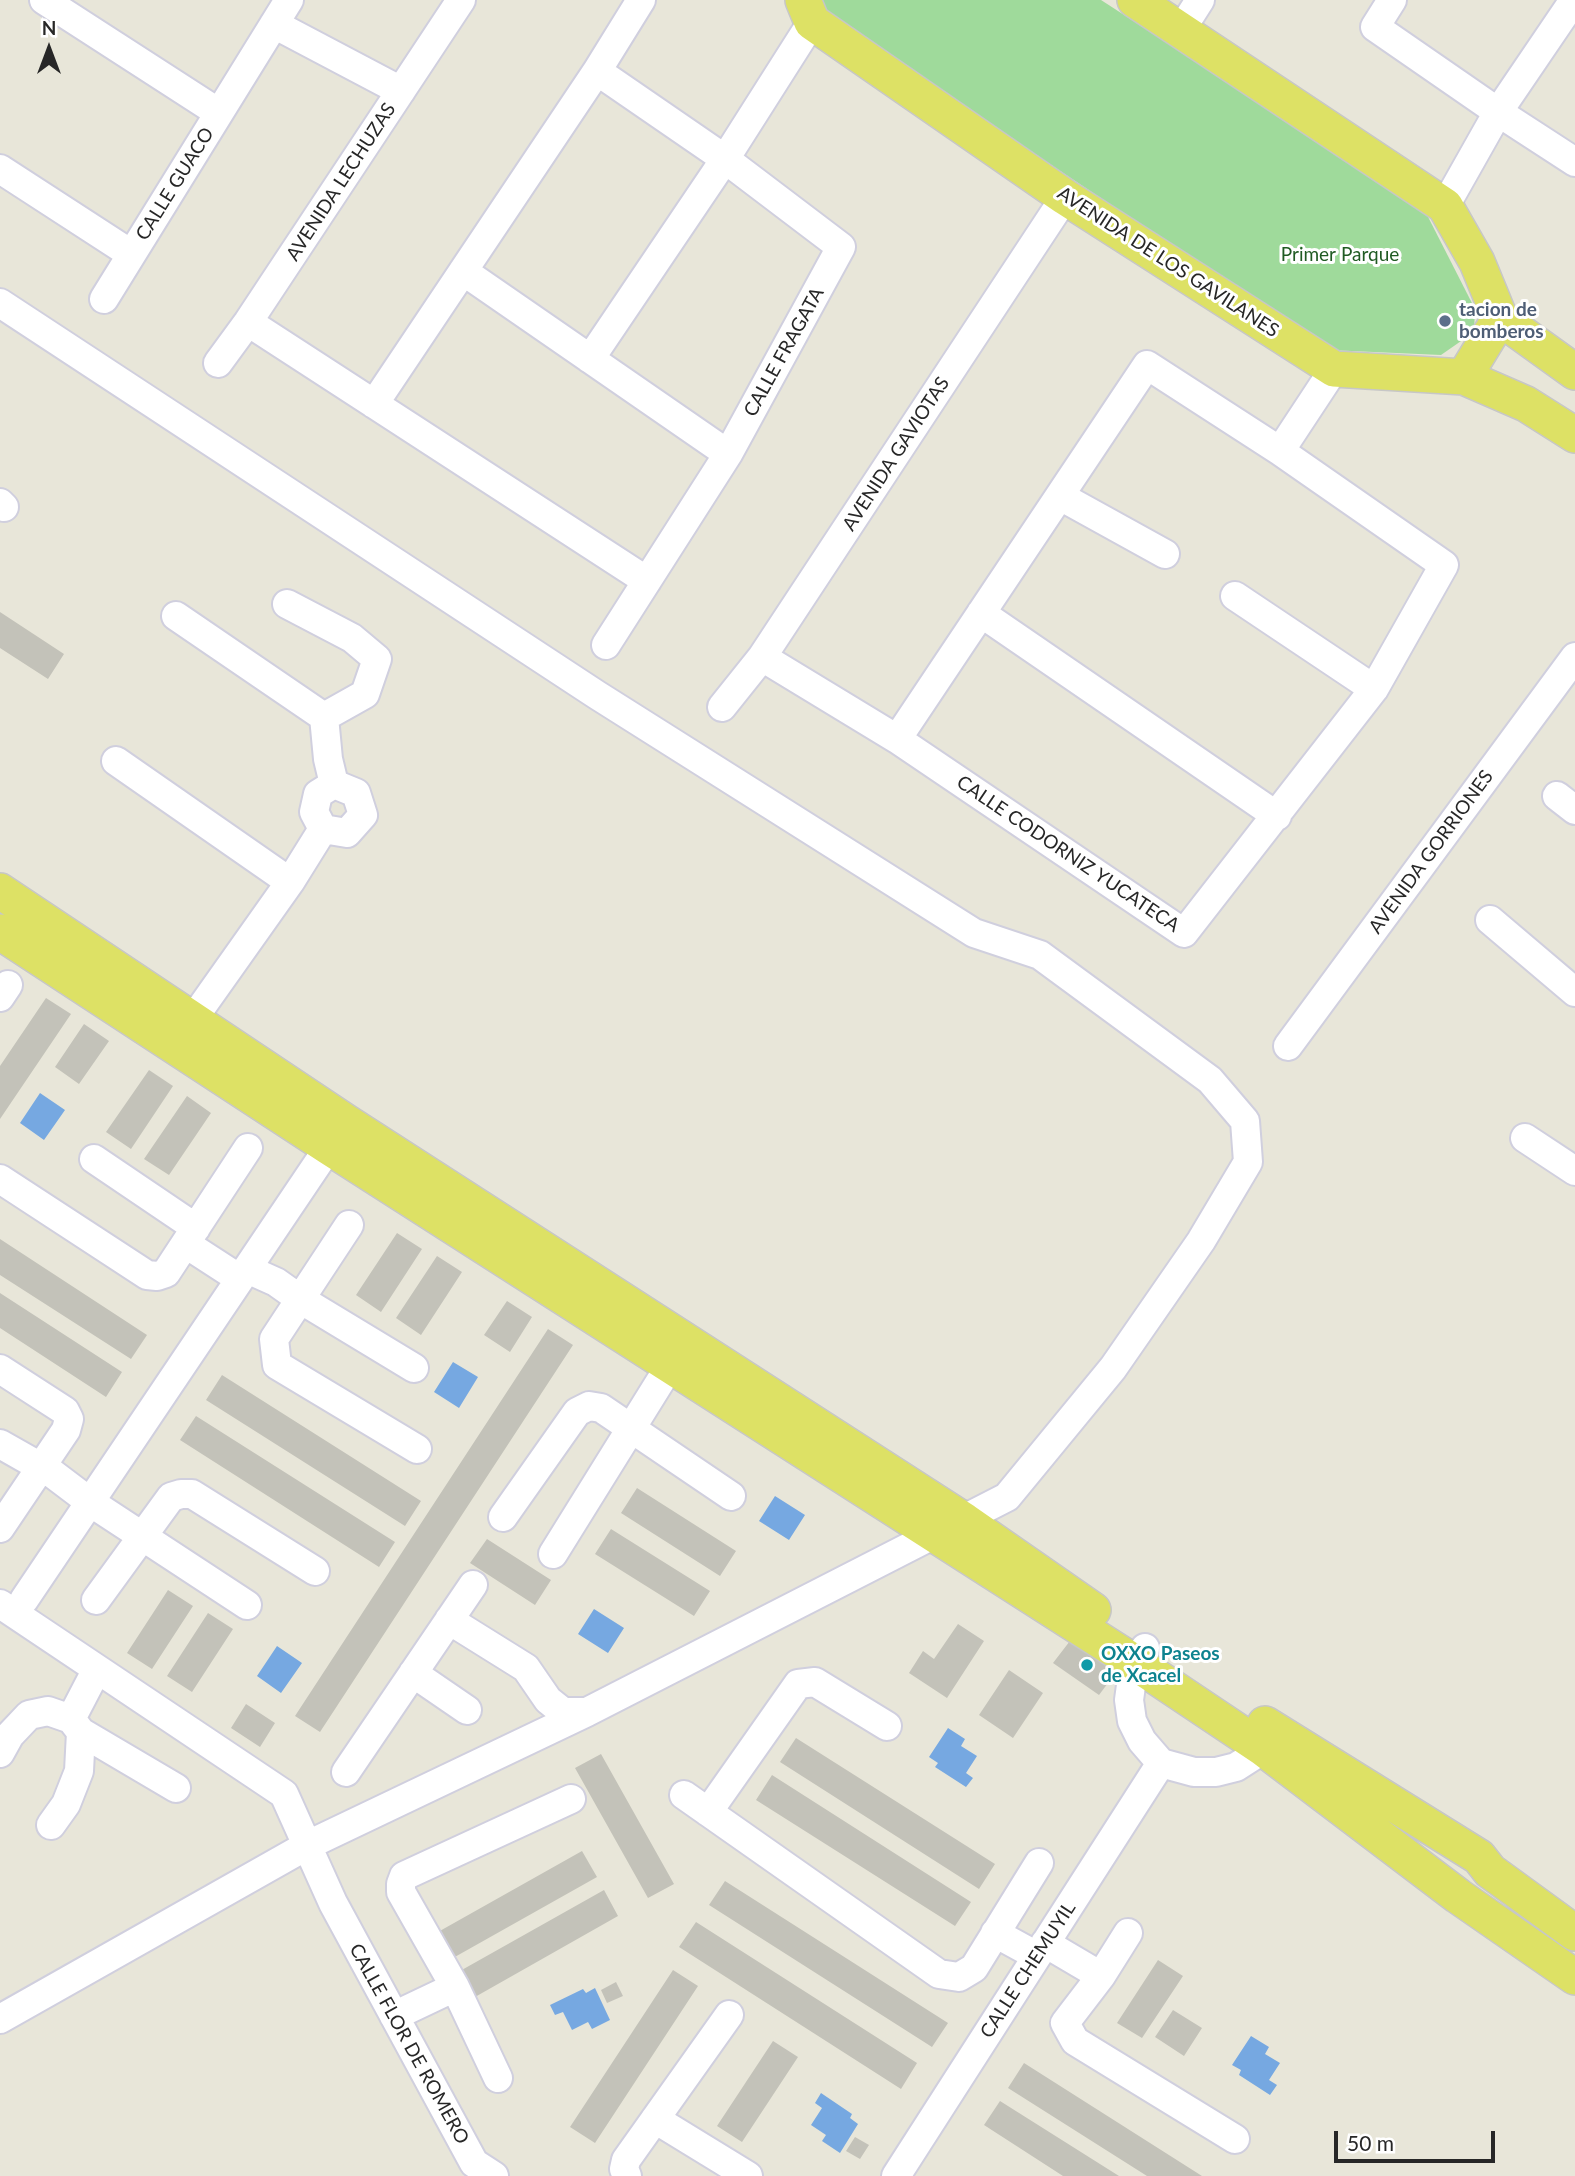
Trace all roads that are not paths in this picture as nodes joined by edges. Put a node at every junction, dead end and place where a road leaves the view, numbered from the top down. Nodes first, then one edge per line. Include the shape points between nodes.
1 (44, 0) edge
2 (289, 0) edge
3 (461, 0) edge
4 (641, 0) edge
5 (1135, 0) edge
6 (1200, 0) edge
7 (1392, 0) edge
8 (1574, 0) edge
9 (807, 11) edge
10 (274, 24) junction
11 (1181, 30) junction
12 (597, 71) junction
13 (401, 91) junction
14 (1498, 112) junction
15 (219, 113) junction
16 (724, 159) junction
17 (1575, 162) edge
18 (0, 169) edge
19 (1066, 197) junction
20 (1446, 206) junction
21 (131, 254) junction
22 (463, 271) junction
23 (103, 299) dead end
24 (0, 303) edge
25 (1500, 318) junction
26 (248, 322) junction
27 (590, 359) junction
28 (218, 363) dead end
29 (1334, 369) junction
30 (1575, 372) edge
31 (1464, 377) junction
32 (374, 404) junction
33 (1575, 435) edge
34 (1280, 450) junction
35 (728, 454) junction
36 (1060, 496) junction
37 (1165, 554) dead end
38 (647, 581) junction
39 (1235, 596) dead end
40 (287, 604) dead end
41 (981, 613) junction
42 (176, 616) dead end
43 (606, 645) dead end
44 (762, 657) junction
45 (1575, 657) edge
46 (1374, 689) junction
47 (722, 707) dead end
48 (324, 717) junction
49 (897, 739) junction
50 (116, 761) dead end
51 (334, 784) junction
52 (1277, 816) junction
53 (323, 829) junction
54 (290, 881) junction
55 (0, 891) edge
56 (1490, 919) dead end
57 (0, 932) edge
58 (1575, 992) edge
59 (193, 1018) junction
60 (1287, 1046) dead end
61 (338, 1134) junction
62 (1525, 1138) dead end
63 (248, 1148) dead end
64 (94, 1159) dead end
65 (1575, 1171) edge
66 (0, 1179) edge
67 (349, 1225) dead end
68 (191, 1236) junction
69 (244, 1274) junction
70 (299, 1299) junction
71 (678, 1353) junction
72 (414, 1368) dead end
73 (0, 1369) edge
74 (632, 1430) junction
75 (0, 1444) edge
76 (417, 1449) dead end
77 (40, 1468) junction
78 (731, 1496) dead end
79 (90, 1502) junction
80 (503, 1517) dead end
81 (949, 1527) junction
82 (0, 1528) edge
83 (143, 1535) junction
84 (553, 1554) dead end
85 (314, 1571) dead end
86 (474, 1585) dead end
87 (96, 1600) dead end
88 (12, 1602) edge
89 (247, 1605) dead end
90 (449, 1620) junction
91 (1141, 1656) junction
92 (97, 1669) junction
93 (413, 1673) junction
94 (467, 1710) dead end
95 (587, 1712) junction
96 (76, 1725) junction
97 (887, 1726) dead end
98 (1272, 1741) junction
99 (0, 1753) edge
100 (1161, 1763) junction
101 (346, 1772) dead end
102 (176, 1788) dead end
103 (684, 1796) dead end
104 (571, 1799) dead end
105 (708, 1812) junction
106 (51, 1825) dead end
107 (308, 1845) junction
108 (1039, 1863) dead end
109 (995, 1933) junction
110 (1128, 1933) dead end
111 (1575, 1933) edge
112 (1041, 1950) junction
113 (1101, 1976) junction
114 (1575, 1977) edge
115 (455, 1987) junction
116 (729, 2015) dead end
117 (394, 2017) junction
118 (0, 2019) edge
119 (498, 2078) dead end
120 (655, 2119) junction
121 (1235, 2139) dead end
122 (494, 2176) edge
123 (627, 2176) edge
124 (748, 2176) edge
125 (896, 2176) edge

1 - 15 street, CALLE GUACO
2 - 10 street, CALLE GUACO
3 - 13 street, AVENIDA LECHUZAS
4 - 12 street
5 - 11 main road
6 - 11 street
7 - 14 street via 1375,27
8 - 14 street
9 - 16 street
9 - 19 main road, AVENIDA DE LOS GAVILANES
10 - 13 street
10 - 15 street, CALLE GUACO
11 - 20 main road
12 - 16 street, CALLE FRAGATA
12 - 22 street
13 - 26 street, AVENIDA LECHUZAS
14 - 17 street
14 - 20 street
15 - 21 street, CALLE GUACO
16 - 27 street
16 - 35 street, CALLE FRAGATA via 841,247
18 - 21 street, CALLE GUACO
19 - 29 main road, AVENIDA DE LOS GAVILANES
19 - 44 street, AVENIDA GAVIOTAS
20 - 25 main road via 1477,262
21 - 23 street, CALLE GUACO
22 - 27 street
22 - 32 street
24 - 81 street via 597,695 950,918 974,933 1040,955 1210,1080 1245,1121 1248,1162 1201,1241 1113,1368 1007,1497
25 - 30 main road
25 - 31 main road
26 - 28 street, AVENIDA LECHUZAS
26 - 32 street
27 - 35 street
29 - 31 main road, AVENIDA DE LOS GAVILANES
29 - 34 street
31 - 33 main road, AVENIDA DE LOS GAVILANES via 1526,404
32 - 38 street
34 - 36 street, CALLE CODORNIZ YUCATECA via 1147,365
34 - 46 street, CALLE CODORNIZ YUCATECA via 1444,565
35 - 38 street, CALLE FRAGATA
36 - 37 street
36 - 41 street, CALLE CODORNIZ YUCATECA
38 - 43 street, CALLE FRAGATA
39 - 46 street
40 - 48 street via 352,638 377,659 365,694
41 - 49 street, CALLE CODORNIZ YUCATECA
41 - 52 street
42 - 48 street
44 - 47 street, AVENIDA GAVIOTAS
44 - 49 street, CALLE CODORNIZ YUCATECA
45 - 60 street, AVENIDA GORRIONES
46 - 52 street, CALLE CODORNIZ YUCATECA
48 - 51 street
49 - 52 street, CALLE CODORNIZ YUCATECA via 1184,933
50 - 54 street
51 - 53 street via 318,794 314,812
51 - 53 street via 356,793 363,815 347,833
53 - 54 street
54 - 59 street
55 - 59 main road
56 - 58 street
57 - 61 main road
59 - 61 main road
61 - 69 street
61 - 71 main road
62 - 65 street
63 - 68 street
64 - 68 street
66 - 68 street via 147,1275 166,1273
67 - 70 street
68 - 69 street
69 - 70 street via 276,1282
69 - 79 street
70 - 72 street
70 - 76 street via 274,1339 277,1365
71 - 74 street
71 - 81 main road
73 - 77 street via 65,1411 69,1419
74 - 78 street
74 - 80 street via 601,1408 589,1406 577,1412
74 - 84 street
75 - 77 street
77 - 79 street
77 - 82 street
79 - 83 street
79 - 88 street
81 - 91 main road
81 - 95 street
83 - 85 street via 171,1497 192,1494
83 - 87 street
83 - 89 street
86 - 90 street
88 - 92 street, CALLE FLOR DE ROMERO
90 - 93 street
90 - 95 street via 526,1668 548,1700 563,1712
91 - 98 main road
91 - 100 street via 1132,1678 1132,1721
92 - 96 street
92 - 107 street, CALLE FLOR DE ROMERO via 284,1794
93 - 94 street
93 - 101 street
95 - 107 street
96 - 99 street via 48,1711 29,1715
96 - 102 street
96 - 106 street via 79,1771 66,1804
97 - 105 street via 815,1682 798,1684
98 - 100 street via 1236,1767 1216,1772 1175,1769
98 - 111 main road via 1479,1857 1490,1871
98 - 114 main road via 1458,1896
100 - 112 street, CALLE CHEMUYIL
103 - 105 street
104 - 115 street via 404,1876 401,1892
105 - 109 street via 939,1974 959,1977 974,1968
107 - 117 street, CALLE FLOR DE ROMERO via 332,1903
107 - 118 street
108 - 109 street
109 - 112 street
110 - 113 street
112 - 113 street
112 - 125 street, CALLE CHEMUYIL
113 - 121 street via 1066,2023 1075,2041
115 - 117 street
115 - 119 street
116 - 120 street
117 - 122 street, CALLE FLOR DE ROMERO via 474,2163
120 - 123 street via 626,2160
120 - 124 street

